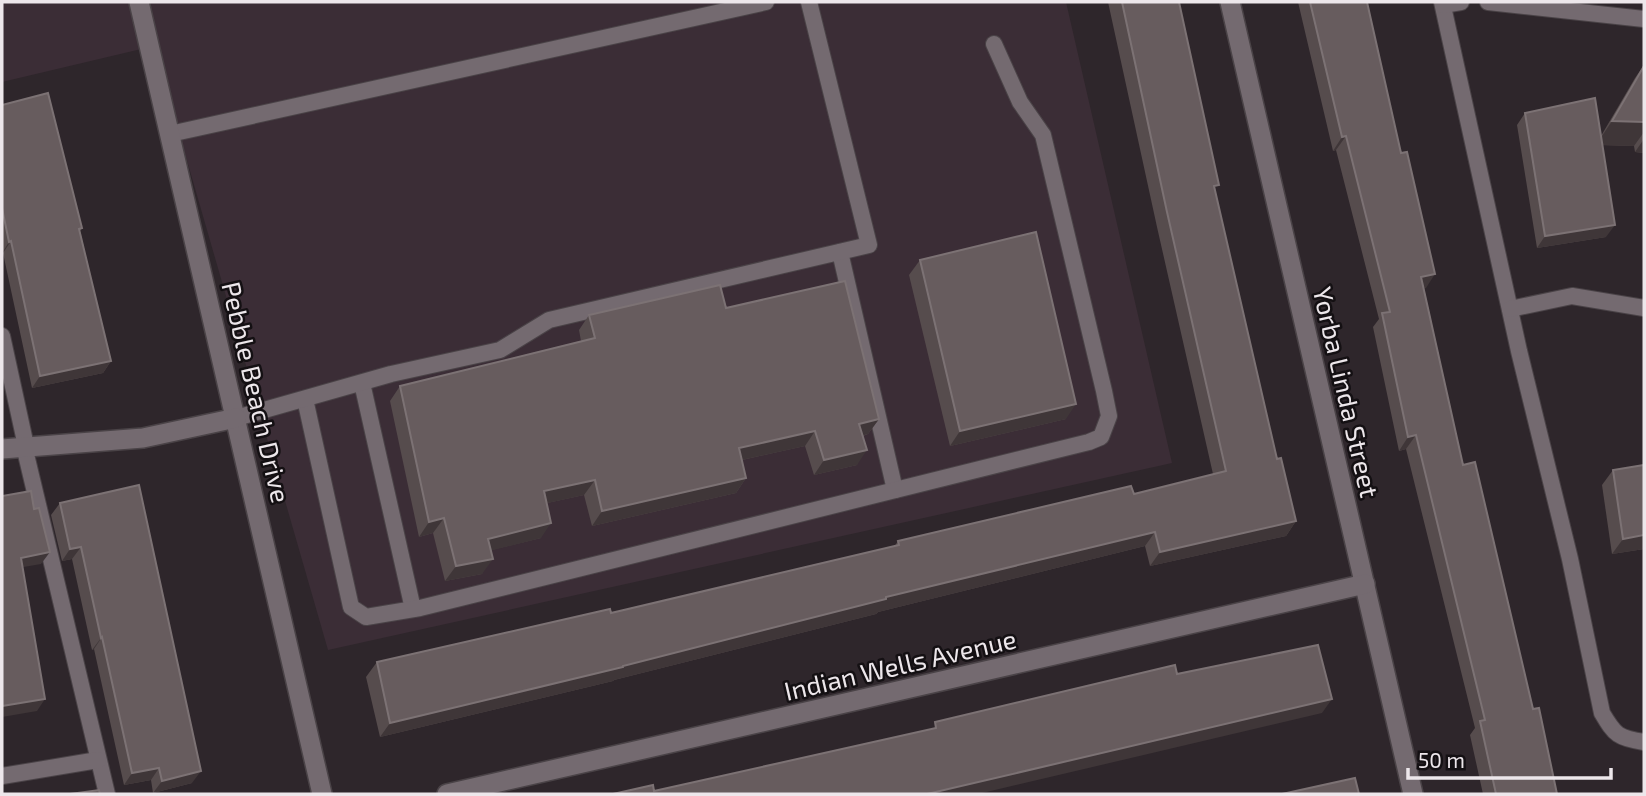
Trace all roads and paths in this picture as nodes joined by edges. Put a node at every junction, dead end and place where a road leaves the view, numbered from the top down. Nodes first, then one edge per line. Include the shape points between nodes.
1 (139, 2) edge
2 (766, 2) edge
3 (809, 2) edge
4 (1230, 2) edge
5 (1461, 2) edge
6 (1488, 2) edge
7 (1443, 4) edge
8 (1644, 19) edge
9 (994, 44) dead end
10 (170, 134) junction
11 (840, 252) junction
12 (1644, 308) edge
13 (1510, 309) junction
14 (2, 335) edge
15 (362, 383) junction
16 (305, 399) junction
17 (236, 418) junction
18 (25, 446) junction
19 (2, 449) edge
20 (895, 490) junction
21 (1364, 584) junction
22 (413, 609) junction
23 (1644, 742) edge
24 (98, 760) junction
25 (2, 776) edge
26 (107, 794) edge
27 (322, 794) edge
28 (447, 794) edge
29 (1413, 794) edge

1 - 10 street, Pebble Beach Drive
2 - 10 lane
3 - 11 lane via 869,245
4 - 21 street, Yorba Linda Street
5 - 7 lane
6 - 8 lane
7 - 13 lane
9 - 20 lane via 1020,102 1043,135 1109,415 1101,437 1089,442
10 - 17 street, Pebble Beach Drive
11 - 15 lane via 549,320 500,350
11 - 20 lane
12 - 13 lane via 1572,296
13 - 23 lane via 1602,713 1613,732
14 - 18 lane
15 - 16 lane
15 - 22 lane
16 - 17 lane
16 - 22 lane via 351,607 366,617
17 - 18 street via 143,438
17 - 27 street, Pebble Beach Drive
18 - 19 street
18 - 24 lane
20 - 22 lane
21 - 28 street, Indian Wells Avenue
21 - 29 street, Yorba Linda Street
24 - 25 lane
24 - 26 lane

